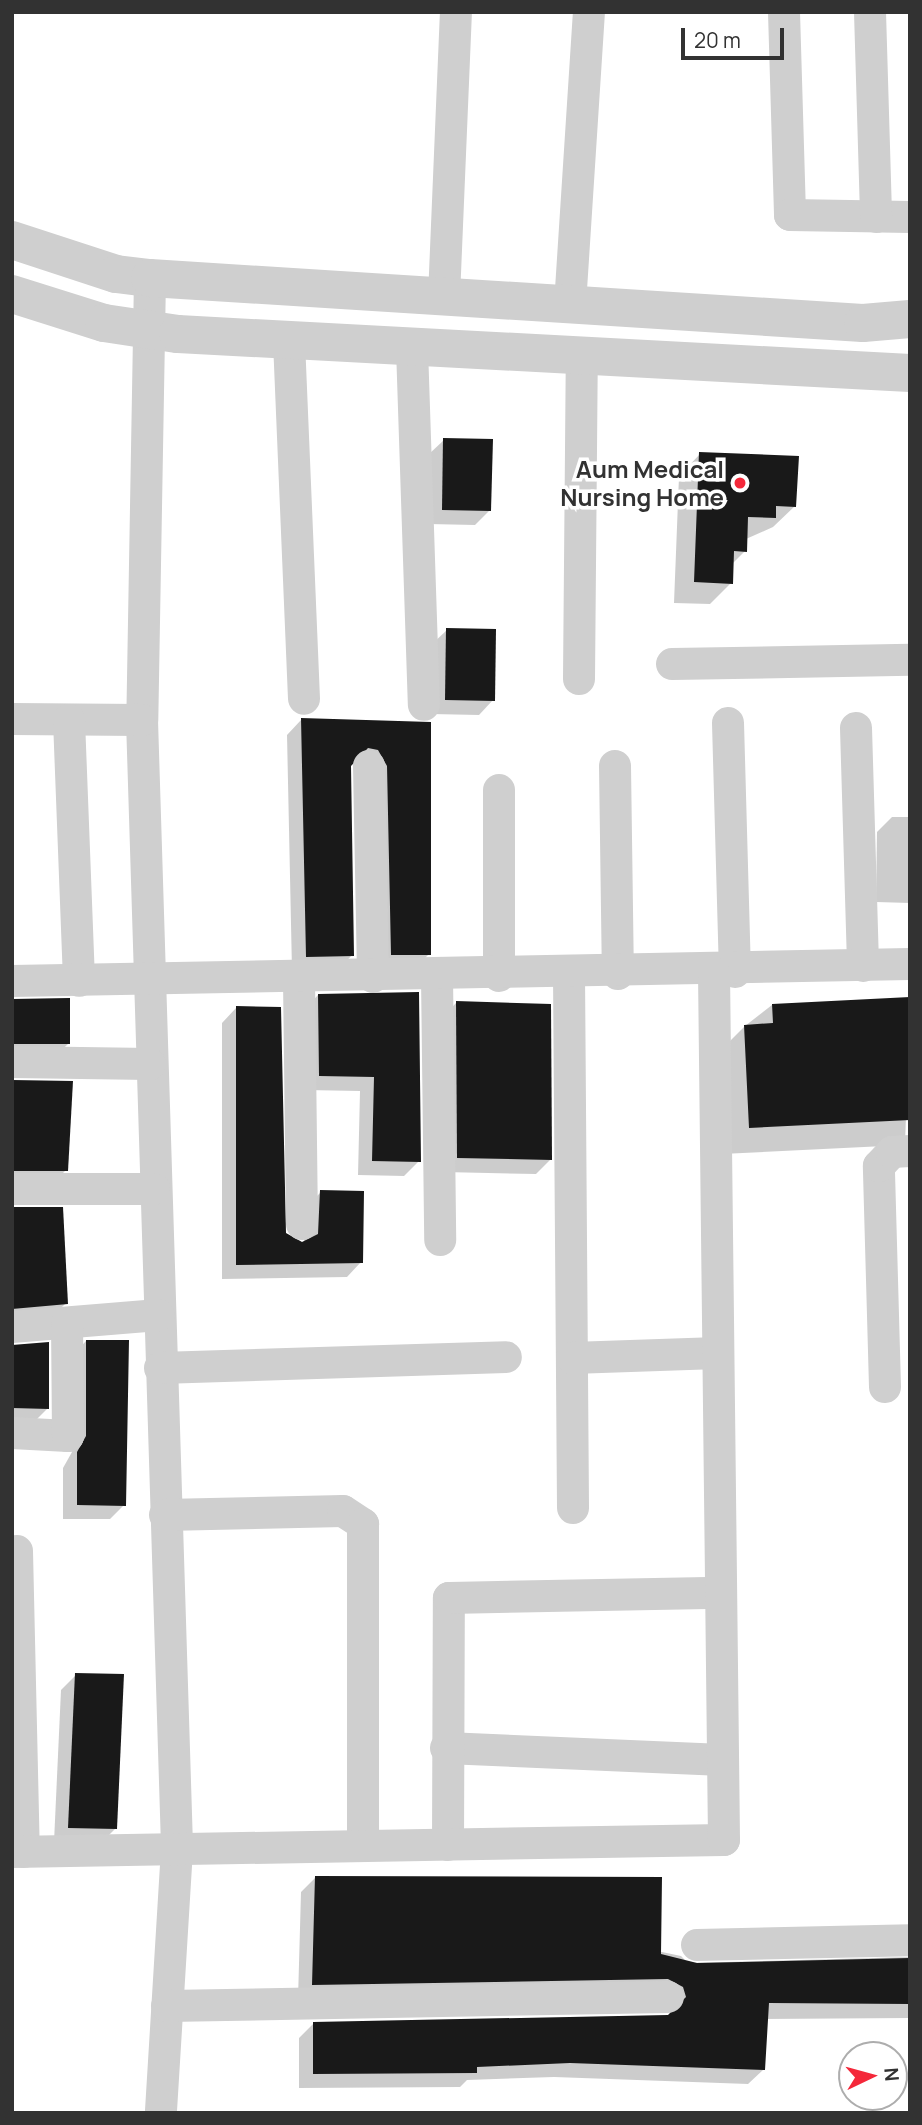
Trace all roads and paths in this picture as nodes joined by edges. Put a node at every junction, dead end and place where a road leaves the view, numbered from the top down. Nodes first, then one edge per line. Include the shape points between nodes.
1 (456, 12) edge
2 (589, 12) edge
3 (784, 12) edge
4 (870, 12) edge
5 (876, 217) junction
6 (910, 217) edge
7 (12, 240) edge
8 (150, 278) junction
9 (12, 295) edge
10 (444, 297) junction
11 (570, 305) junction
12 (910, 320) edge
13 (152, 330) junction
14 (289, 341) junction
15 (412, 348) junction
16 (582, 357) junction
17 (910, 373) edge
18 (910, 660) edge
19 (672, 664) dead end
20 (579, 679) dead end
21 (304, 699) dead end
22 (424, 705) dead end
23 (12, 719) edge
24 (69, 720) junction
25 (142, 720) junction
26 (728, 723) dead end
27 (856, 728) dead end
28 (369, 766) dead end
29 (615, 766) dead end
30 (499, 790) dead end
31 (910, 964) edge
32 (863, 965) junction
33 (724, 972) junction
34 (569, 974) junction
35 (618, 974) junction
36 (436, 976) junction
37 (499, 976) junction
38 (373, 977) junction
39 (299, 979) junction
40 (12, 981) edge
41 (79, 981) junction
42 (148, 981) junction
43 (12, 1062) edge
44 (150, 1064) junction
45 (910, 1152) edge
46 (12, 1189) edge
47 (154, 1189) junction
48 (302, 1224) dead end
49 (440, 1240) dead end
50 (159, 1315) junction
51 (67, 1322) junction
52 (12, 1327) edge
53 (718, 1353) junction
54 (506, 1357) dead end
55 (572, 1358) junction
56 (160, 1368) junction
57 (885, 1387) dead end
58 (12, 1433) edge
59 (573, 1508) dead end
60 (165, 1515) junction
61 (17, 1551) dead end
62 (721, 1593) junction
63 (446, 1748) junction
64 (723, 1760) junction
65 (448, 1845) junction
66 (363, 1846) junction
67 (177, 1849) junction
68 (18, 1852) edge
69 (910, 1940) edge
70 (697, 1945) dead end
71 (668, 1997) dead end
72 (167, 2006) junction
73 (161, 2113) edge

1 - 10 street
2 - 11 street
3 - 5 street via 787,209 796,218
4 - 5 street
5 - 6 street
7 - 8 street via 117,274
8 - 10 street
8 - 13 street
9 - 13 street
10 - 11 street
11 - 12 street via 863,323
13 - 14 street
13 - 25 street
14 - 15 street
14 - 21 street
15 - 16 street
15 - 22 street
16 - 17 street
16 - 20 street
18 - 19 street
23 - 24 street
24 - 25 street
24 - 41 street
25 - 42 street
26 - 33 street
27 - 32 street
28 - 38 street
29 - 35 street
30 - 37 street
31 - 32 street
32 - 33 street
33 - 35 street
33 - 53 street
34 - 35 street
34 - 37 street
34 - 55 street
36 - 37 street
36 - 38 street
36 - 49 street
38 - 39 street
39 - 42 street
39 - 48 street
40 - 41 street
41 - 42 street
42 - 44 street
43 - 44 street
44 - 47 street
45 - 57 street via 883,1156 879,1166
46 - 47 street
47 - 50 street
50 - 51 street
50 - 56 street
51 - 52 street
51 - 58 street via 68,1436
53 - 55 street
53 - 62 street
54 - 56 street
55 - 59 street
56 - 60 street
60 - 66 street via 343,1511 363,1524
60 - 67 street
61 - 68 street
62 - 63 street via 449,1598
62 - 64 street
63 - 64 street
63 - 65 street
64 - 65 street via 724,1840
65 - 66 street
66 - 67 street
67 - 68 street
67 - 72 street
69 - 70 street
71 - 72 street
72 - 73 street

